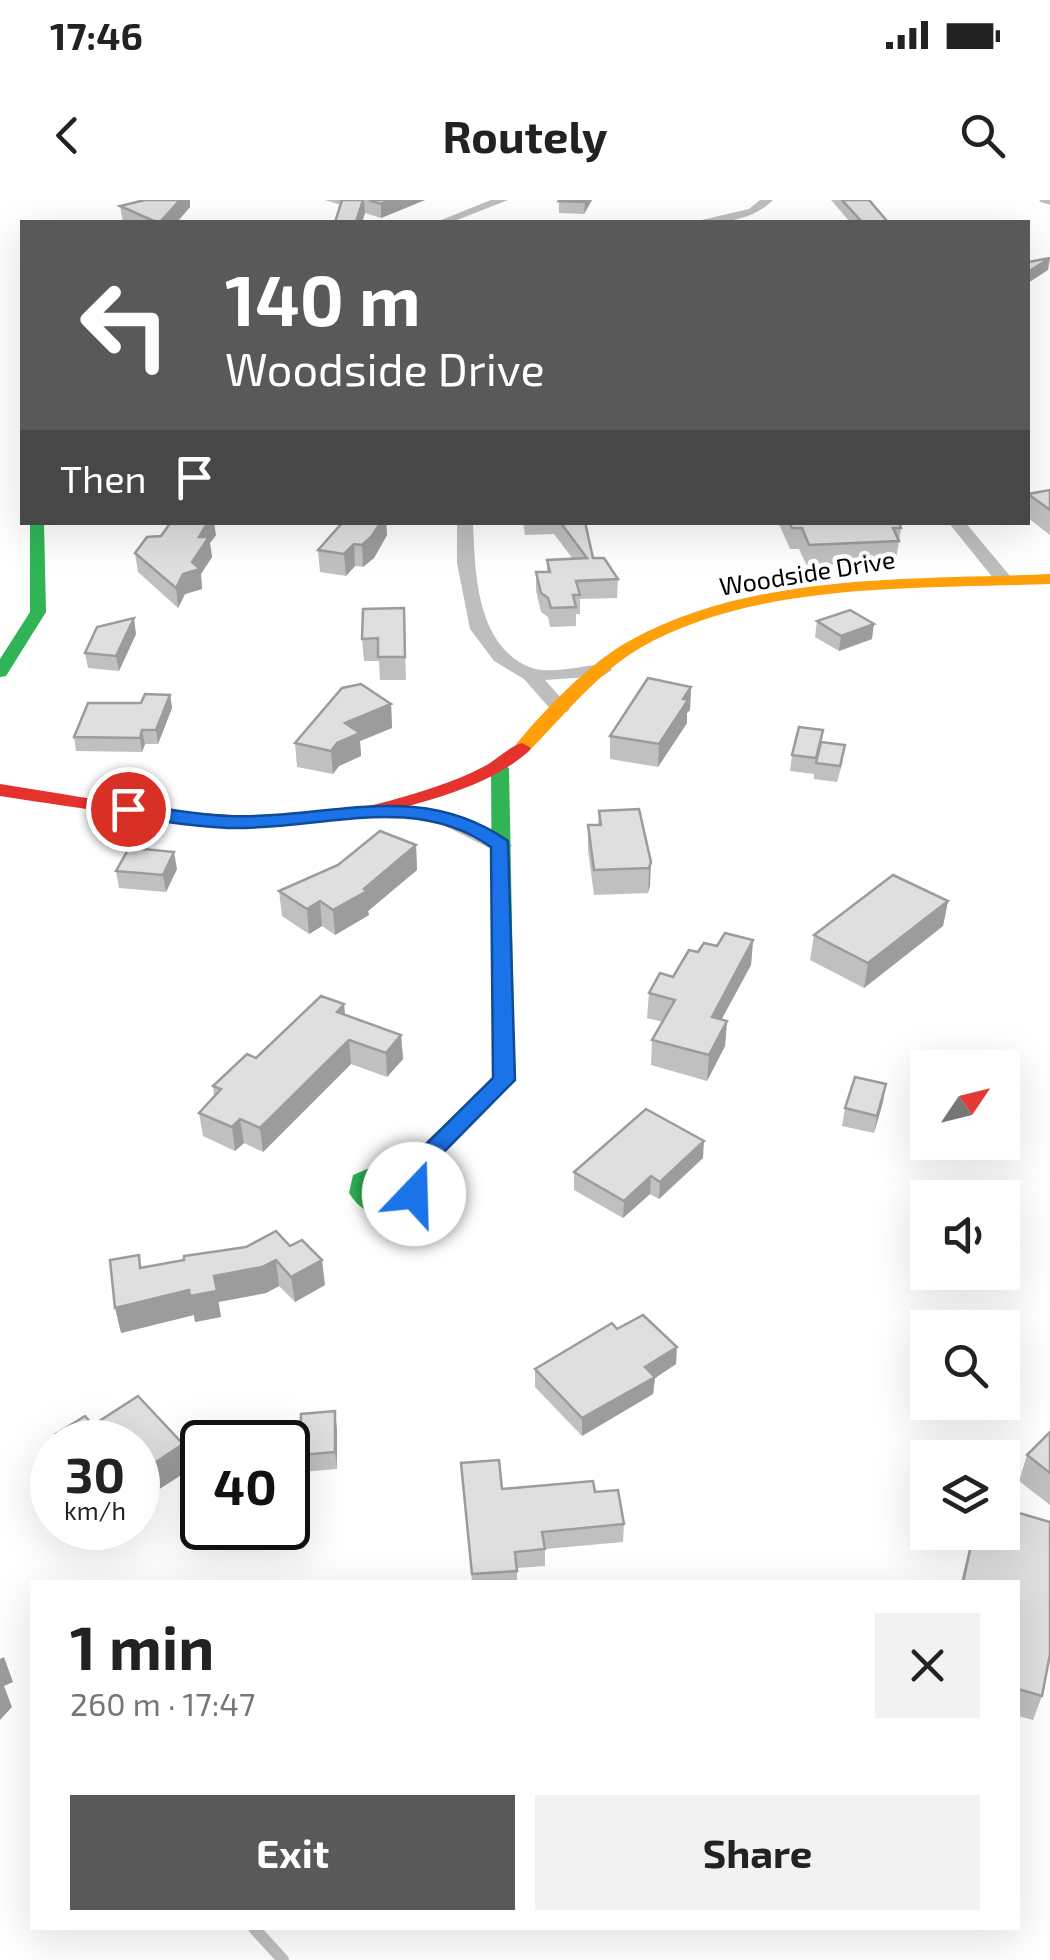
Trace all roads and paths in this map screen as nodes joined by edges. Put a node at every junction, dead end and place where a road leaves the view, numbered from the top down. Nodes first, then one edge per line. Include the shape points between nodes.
1 (502, 200) edge
2 (767, 200) edge
3 (447, 220) edge
4 (710, 220) edge
5 (37, 525) edge
6 (464, 525) edge
7 (958, 525) edge
8 (1050, 579) edge
9 (1004, 580) junction
10 (602, 670) junction
11 (0, 672) edge
12 (531, 674) junction
13 (560, 708) junction
14 (500, 768) junction
15 (0, 790) edge
16 (395, 809) junction
17 (501, 845) junction
18 (414, 1168) dead end

1 - 3 street
2 - 4 street via 753,212
5 - 11 street via 38,612
6 - 12 street via 478,630 501,657
7 - 9 street
8 - 9 street, Woodside Drive
9 - 10 street, Woodside Drive via 842,590 727,610 665,629
10 - 12 street
10 - 13 street, Woodside Drive
12 - 13 street
13 - 14 street, Woodside Drive
14 - 16 street, Woodside Drive
14 - 17 street
15 - 16 street, Woodside Drive via 229,822
16 - 17 street, Woodside Drive via 443,817
17 - 18 street via 504,1080

